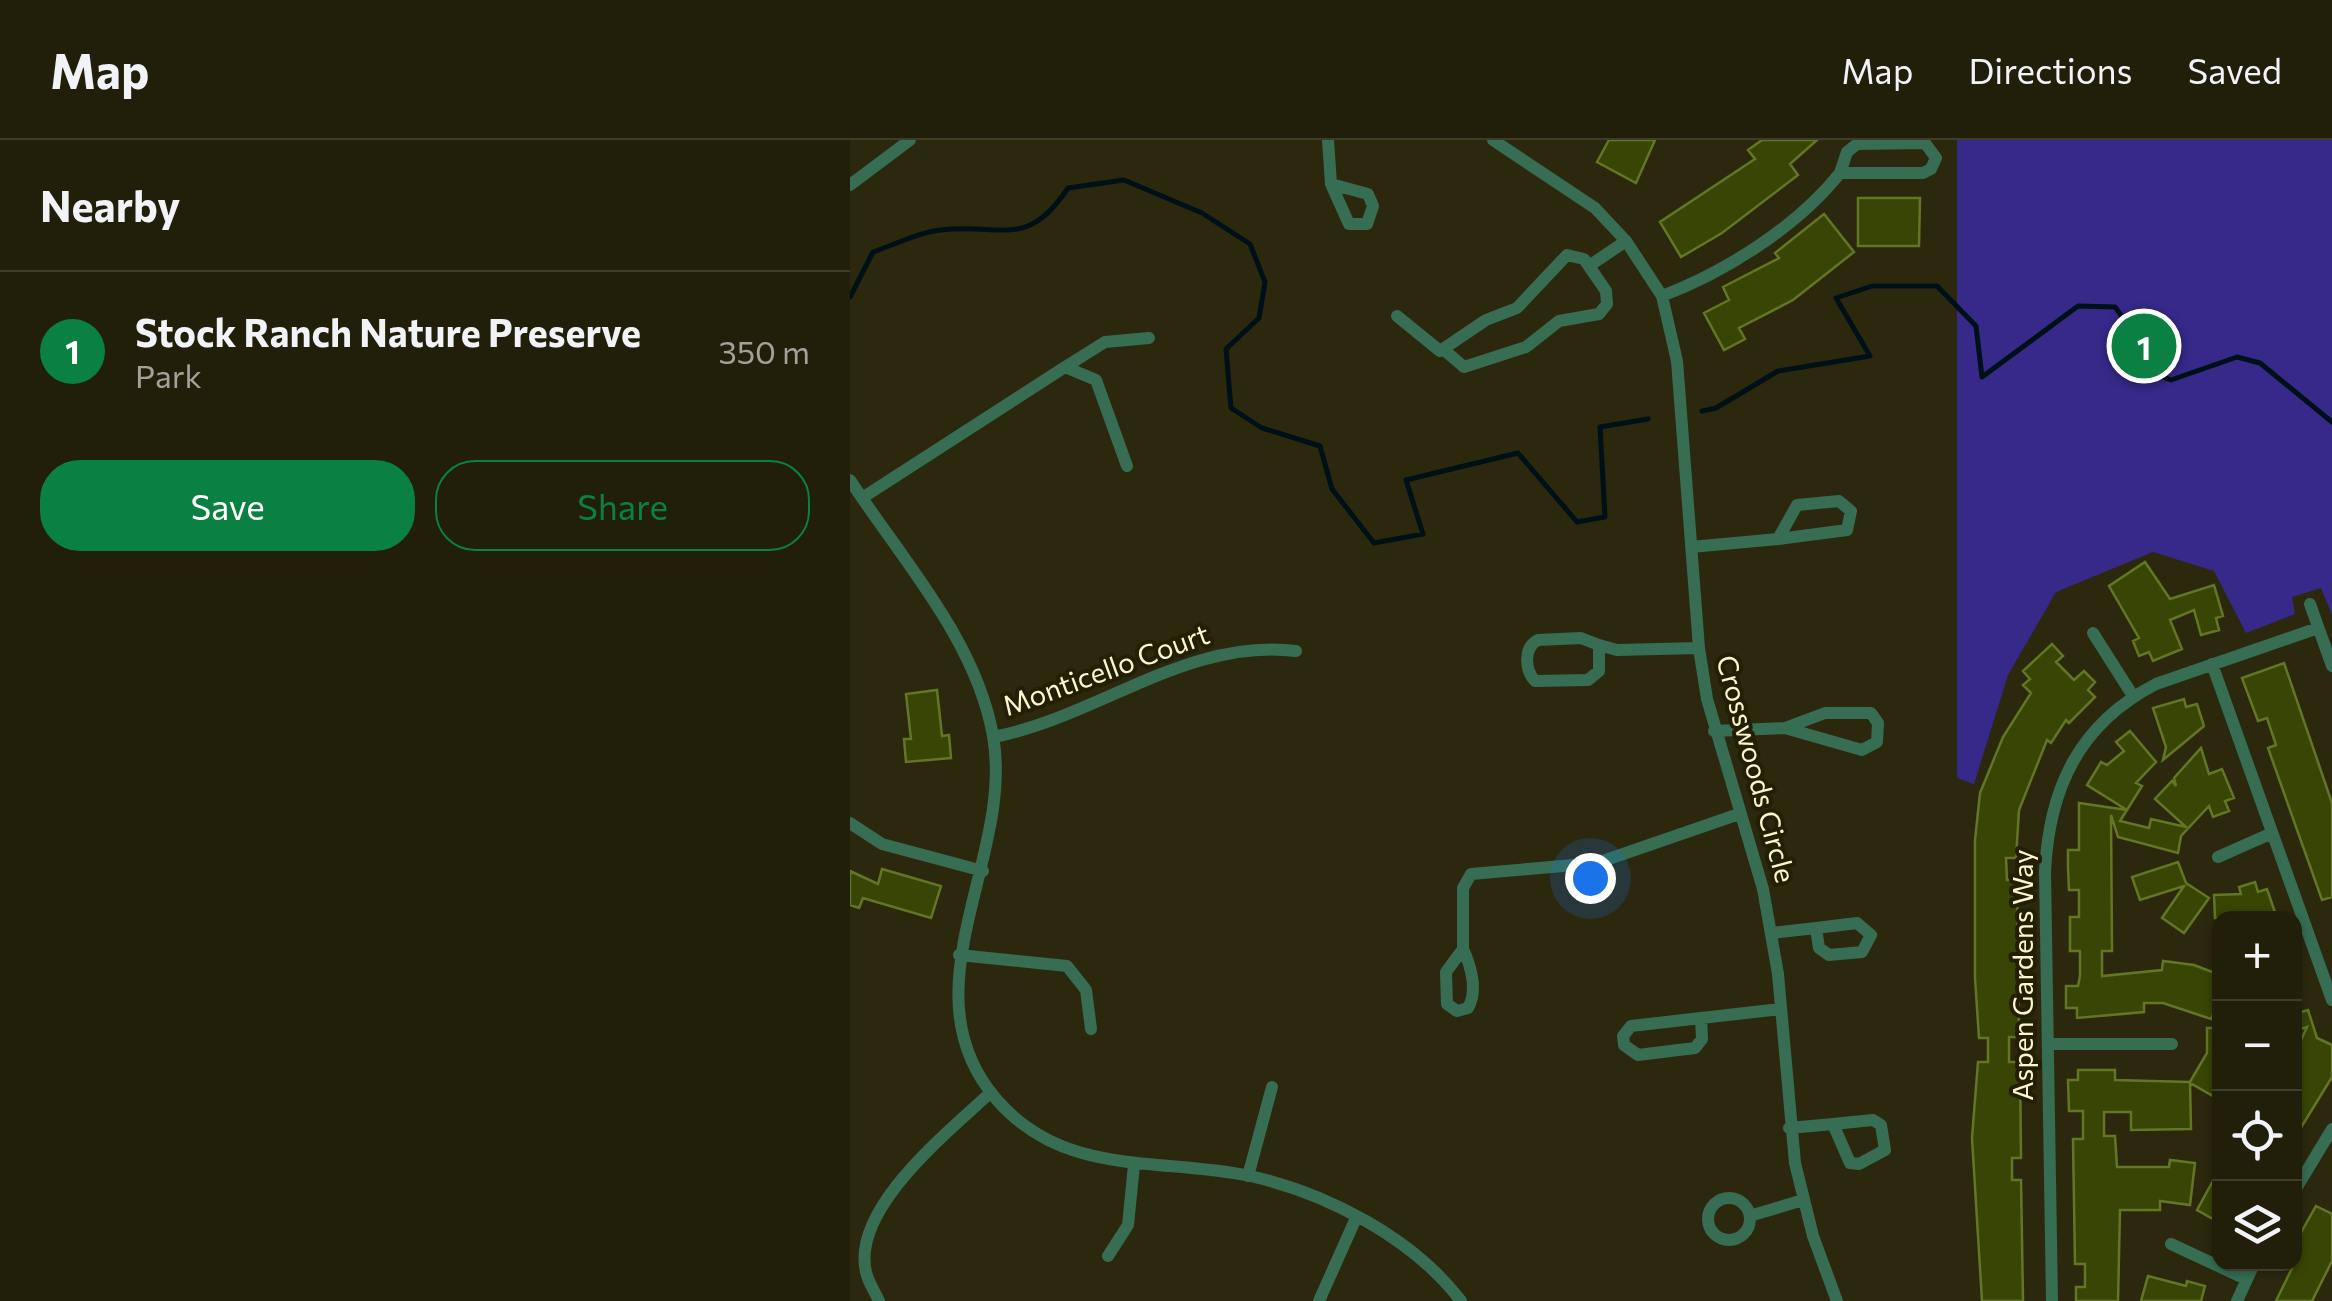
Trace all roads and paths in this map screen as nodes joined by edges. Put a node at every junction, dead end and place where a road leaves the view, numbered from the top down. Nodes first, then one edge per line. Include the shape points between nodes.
1 (910, 140) edge
2 (1328, 140) edge
3 (1494, 140) edge
4 (1840, 173) junction
5 (850, 184) edge
6 (1331, 184) dead end
7 (1626, 240) junction
8 (1589, 266) junction
9 (1662, 296) junction
10 (1397, 316) dead end
11 (1149, 338) dead end
12 (1443, 349) junction
13 (1065, 367) junction
14 (1127, 466) dead end
15 (850, 480) edge
16 (862, 498) junction
17 (1778, 539) junction
18 (1691, 547) junction
19 (2310, 604) dead end
20 (2318, 628) junction
21 (2093, 632) dead end
22 (1600, 644) junction
23 (1698, 648) junction
24 (1296, 652) dead end
25 (2212, 664) junction
26 (2332, 666) edge
27 (2132, 696) junction
28 (1785, 728) junction
29 (1714, 731) junction
30 (993, 737) junction
31 (1739, 814) junction
32 (850, 824) edge
33 (2270, 834) junction
34 (2218, 857) dead end
35 (983, 870) junction
36 (1816, 928) dead end
37 (1772, 933) junction
38 (1463, 949) dead end
39 (960, 955) junction
40 (2332, 1000) edge
41 (1781, 1009) junction
42 (1700, 1018) junction
43 (1090, 1029) dead end
44 (2048, 1044) junction
45 (2172, 1044) dead end
46 (1272, 1086) dead end
47 (991, 1092) junction
48 (1832, 1124) junction
49 (1789, 1128) junction
50 (2332, 1128) edge
51 (1134, 1164) junction
52 (1248, 1176) junction
53 (2301, 1181) edge
54 (1803, 1200) junction
55 (1753, 1215) dead end
56 (1356, 1218) junction
57 (2171, 1244) dead end
58 (1108, 1256) dead end
59 (2250, 1271) edge
60 (2246, 1278) junction
61 (878, 1301) edge
62 (1319, 1301) edge
63 (1462, 1301) edge
64 (1837, 1301) edge
65 (2052, 1301) edge
66 (2237, 1301) edge

1 - 5 street
2 - 6 street
3 - 7 street, Crosswoods Circle via 1595,208
4 - 4 street via 1846,152 1857,144 1924,143 1935,152 1935,164 1923,173
4 - 9 street via 1771,235 1696,283
7 - 8 street
7 - 9 street, Crosswoods Circle
8 - 12 street via 1567,255 1517,308
8 - 12 street via 1608,298 1599,314 1569,317 1526,347 1464,367
9 - 18 street, Crosswoods Circle via 1676,361
10 - 12 street
11 - 13 street via 1104,342
13 - 14 street via 1096,380
13 - 16 street
15 - 16 street
16 - 30 street via 962,650
17 - 17 street via 1842,533 1851,511 1839,500 1797,506
17 - 18 street
18 - 23 street, Crosswoods Circle
19 - 20 street
20 - 25 street, Aspen Gardens Way
20 - 26 street
21 - 27 street
22 - 22 street via 1538,640 1529,648 1528,672 1540,682 1588,680 1599,671
22 - 23 street via 1617,650
23 - 29 street, Crosswoods Circle
24 - 30 street, Monticello Court via 1255,648 1205,658 1044,724
25 - 27 street, Aspen Gardens Way
25 - 33 street
27 - 44 street, Aspen Gardens Way via 2089,738 2056,793 2047,829
28 - 28 street via 1825,713 1864,712 1875,717 1879,736 1873,748 1862,750
28 - 29 street
29 - 31 street, Crosswoods Circle
30 - 35 street via 996,808
31 - 37 street, Crosswoods Circle
31 - 38 street via 1596,864 1471,874 1463,888
32 - 35 street via 882,844
33 - 34 street
33 - 40 street
35 - 39 street
36 - 37 street
37 - 41 street, Crosswoods Circle
39 - 43 street via 1067,966 1086,990
39 - 47 street via 962,1034
41 - 42 street
41 - 49 street, Crosswoods Circle
42 - 42 street via 1702,1038 1695,1048 1638,1055 1624,1045 1631,1026
44 - 45 street
44 - 65 street, Aspen Gardens Way
46 - 52 street
47 - 51 street via 1044,1140 1078,1155
47 - 61 street via 913,1166 885,1204 870,1236 865,1270
48 - 48 street via 1850,1162 1886,1150 1878,1122
48 - 49 street
49 - 54 street, Crosswoods Circle
50 - 53 street
51 - 52 street
51 - 58 street via 1128,1226
52 - 56 street
54 - 55 street
54 - 64 street, Crosswoods Circle
56 - 62 street
56 - 63 street via 1412,1251
57 - 60 street
59 - 60 street
60 - 66 street

